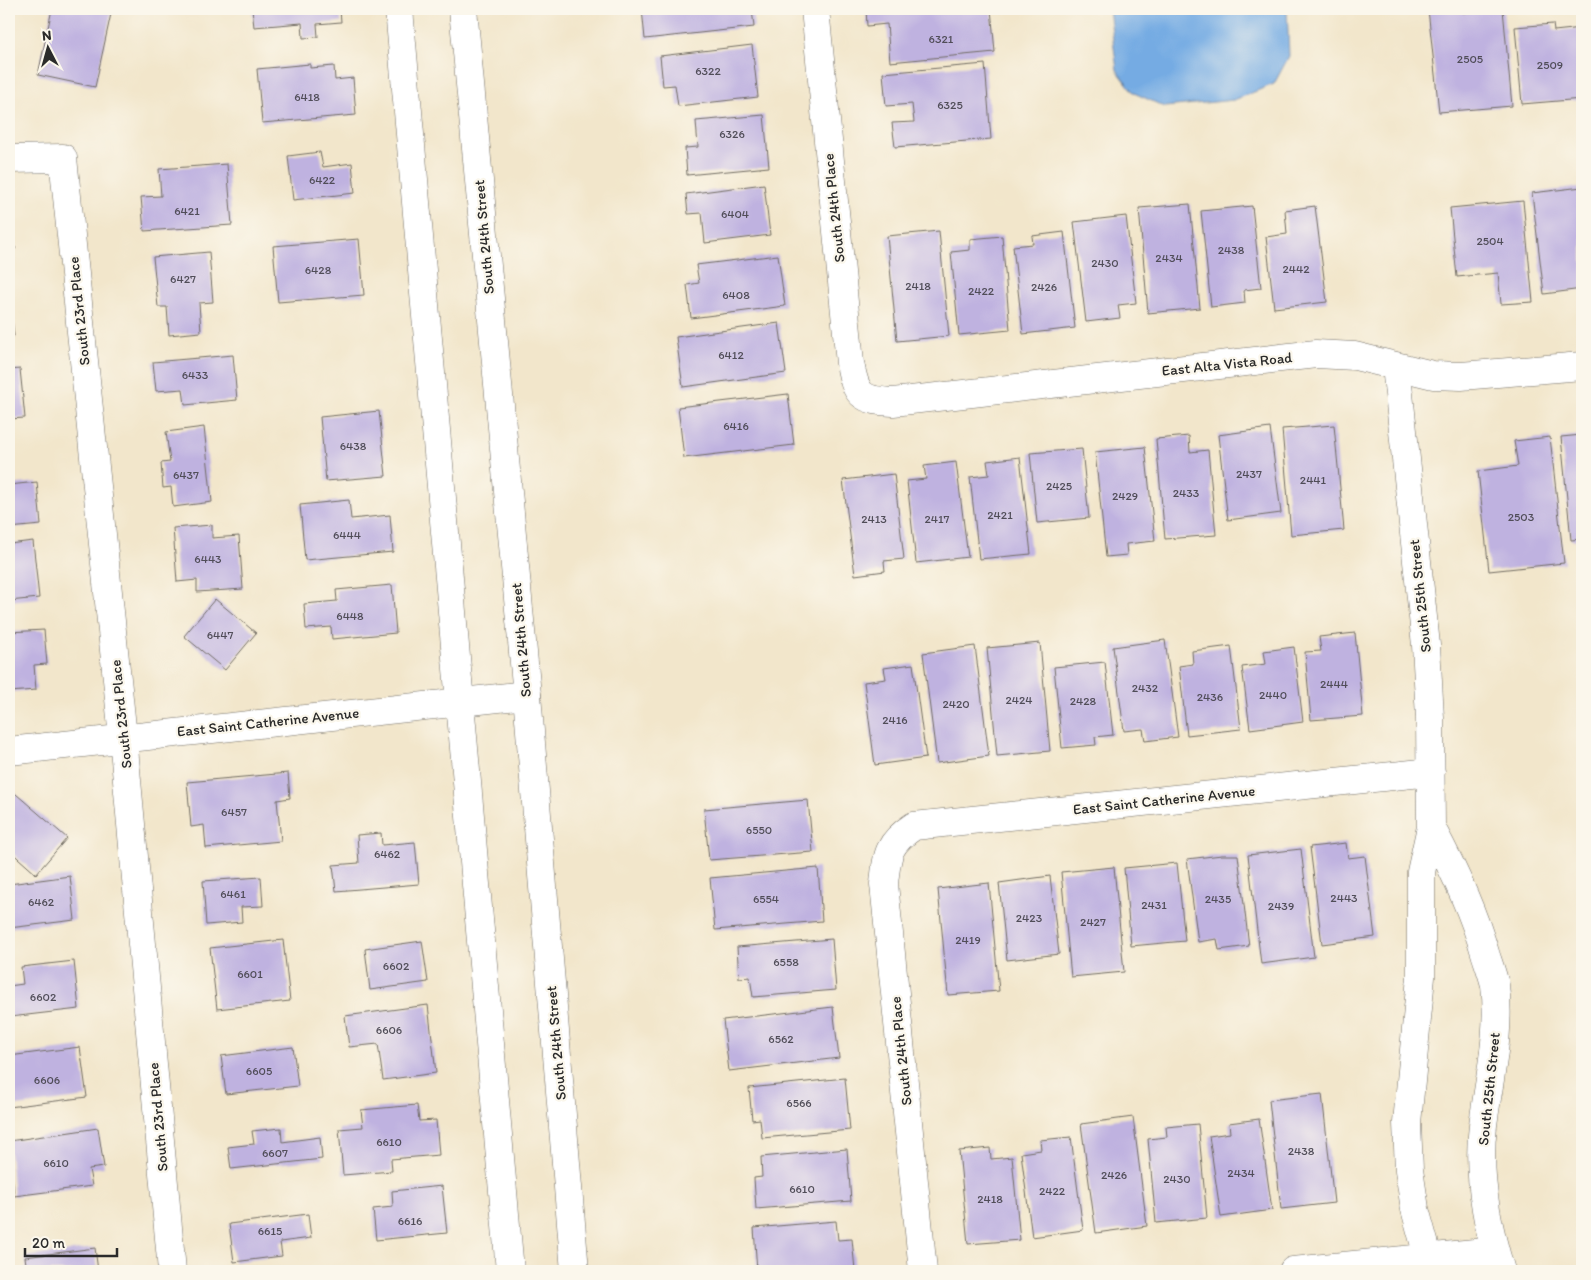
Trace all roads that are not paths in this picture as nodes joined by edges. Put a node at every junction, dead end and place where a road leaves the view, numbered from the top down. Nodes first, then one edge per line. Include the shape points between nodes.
1 (399, 9) edge
2 (463, 9) edge
3 (815, 9) edge
4 (9, 159) edge
5 (1396, 366) junction
6 (1582, 366) edge
7 (870, 400) joint
8 (527, 695) junction
9 (459, 702) junction
10 (123, 737) junction
11 (9, 751) edge
12 (1431, 772) junction
13 (1431, 827) junction
14 (900, 835) joint
15 (1498, 1261) edge
16 (1430, 1264) edge
17 (172, 1271) edge
18 (510, 1271) edge
19 (575, 1271) edge
20 (923, 1271) edge
21 (1293, 1271) edge

1 - 9 street
2 - 8 street, South 24th Street
3 - 7 street, South 24th Place via 850,363 854,386
4 - 10 street, South 23rd Place via 63,158
5 - 6 street, East Alta Vista Road via 1433,375 1461,376
5 - 7 street, East Alta Vista Road via 1355,356 1316,354 893,402
5 - 12 street, South 25th Street via 1426,646
8 - 9 street, East Saint Catherine Avenue
8 - 19 street, South 24th Street
9 - 10 street, East Saint Catherine Avenue
9 - 18 street
10 - 11 street, East Saint Catherine Avenue
10 - 17 street, South 23rd Place
12 - 13 street, South 25th Street
12 - 14 street, East Saint Catherine Avenue via 914,826
13 - 15 street, South 25th Street via 1478,929 1494,985 1496,1038 1482,1127 1482,1177
13 - 16 street, South 25th Street via 1421,872 1420,977 1408,1123 1409,1170 1415,1209
14 - 20 street, South 24th Place via 887,853 884,884
15 - 16 street
16 - 21 street

